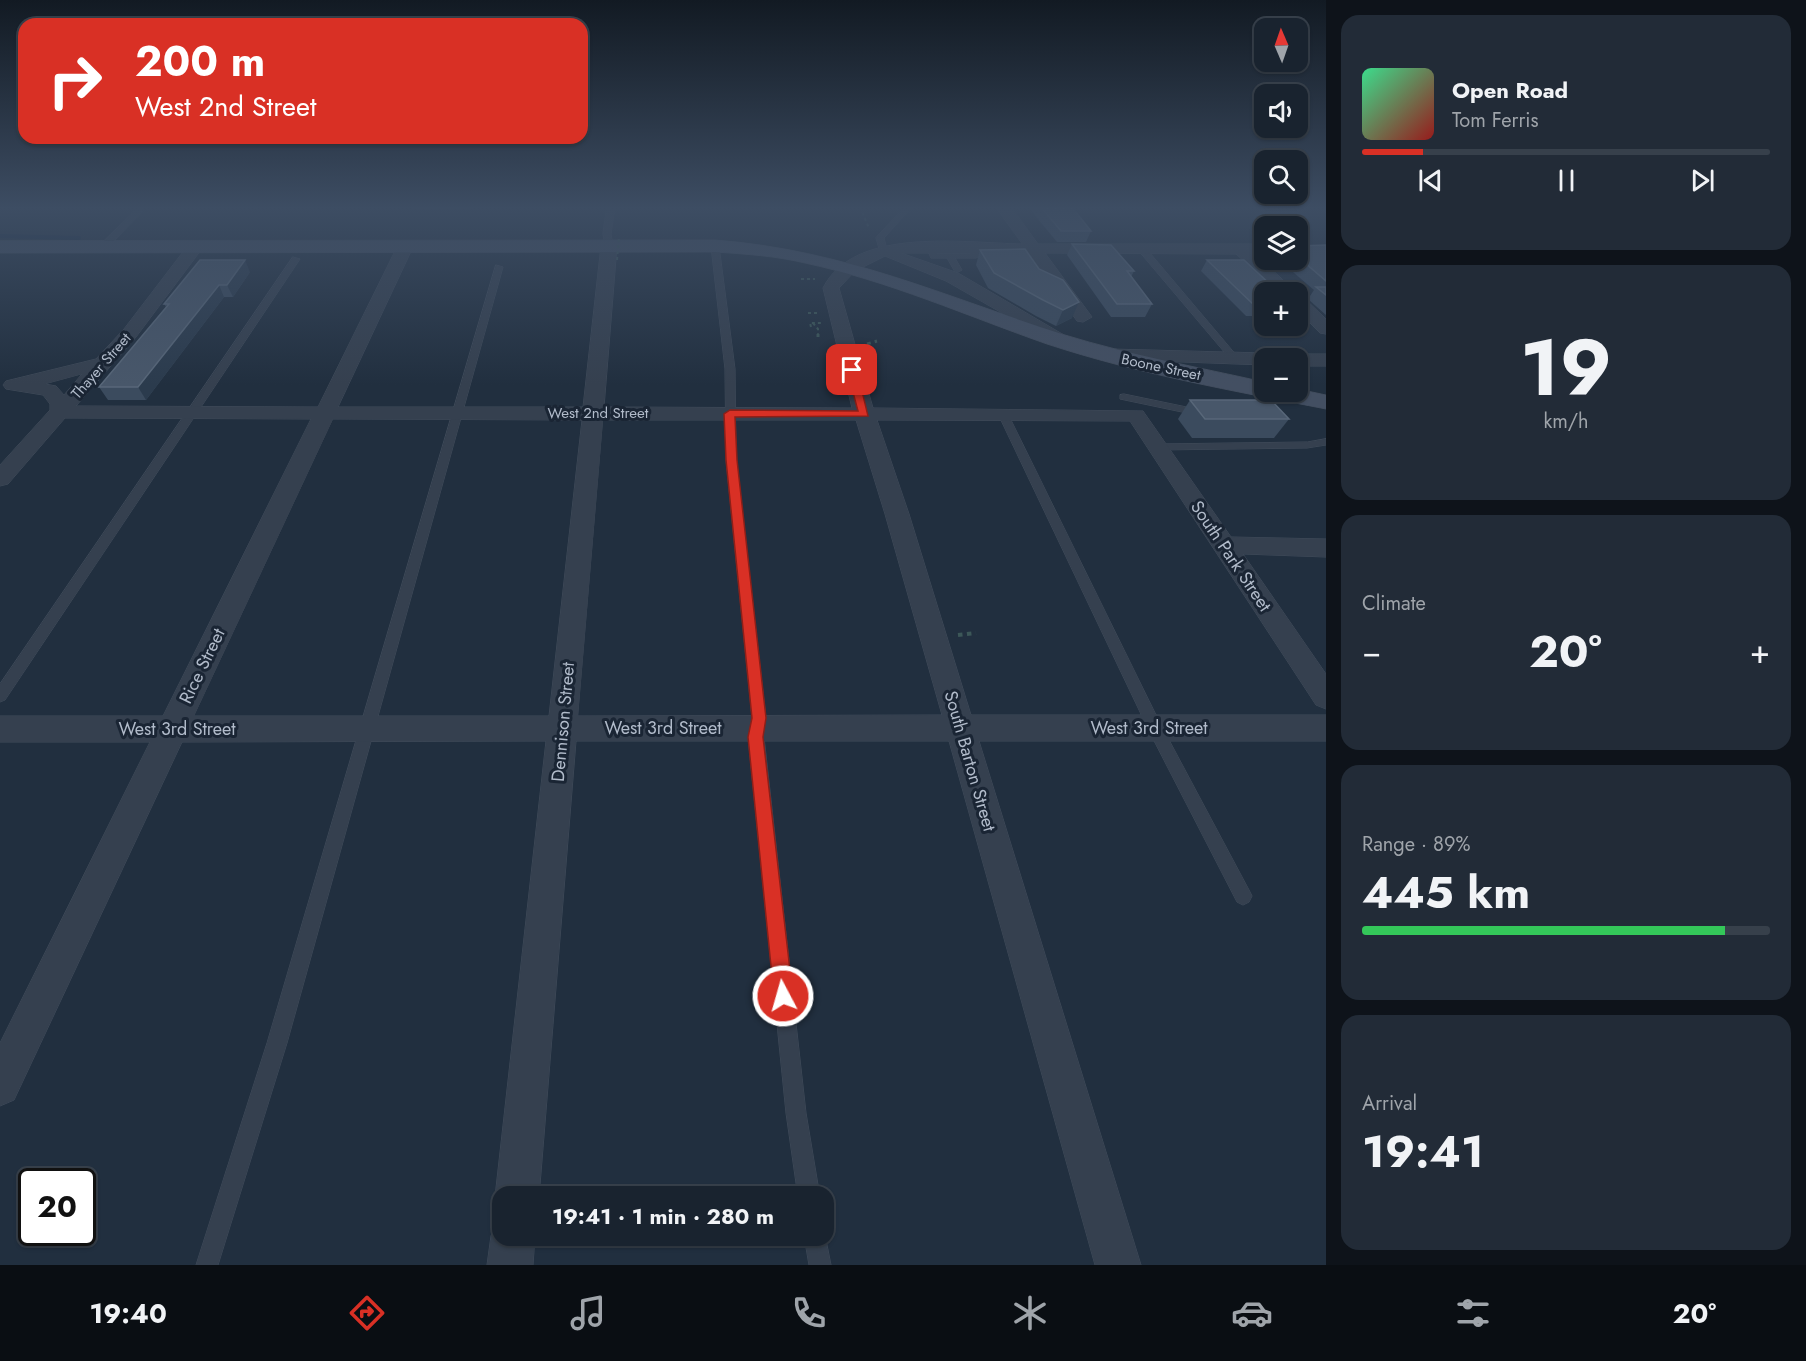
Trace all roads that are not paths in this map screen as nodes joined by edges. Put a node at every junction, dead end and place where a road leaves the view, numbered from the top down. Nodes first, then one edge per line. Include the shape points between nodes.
1 (181, 266) edge
2 (291, 266) edge
3 (396, 266) edge
4 (612, 266) edge
5 (717, 266) edge
6 (848, 266) edge
7 (925, 266) edge
8 (955, 266) edge
9 (1044, 266) edge
10 (1157, 266) edge
11 (1259, 266) edge
12 (499, 267) dead end
13 (852, 267) junction
14 (958, 270) dead end
15 (1277, 282) edge
16 (1308, 312) edge
17 (1083, 317) dead end
18 (1326, 329) edge
19 (1058, 339) junction
20 (1110, 356) junction
21 (1234, 358) junction
22 (1254, 359) edge
23 (1308, 360) edge
24 (1326, 360) edge
25 (101, 364) junction
26 (7, 387) edge
27 (1254, 387) edge
28 (1308, 398) edge
29 (1326, 402) edge
30 (1138, 405) junction
31 (60, 412) junction
32 (191, 412) junction
33 (324, 413) junction
34 (456, 413) junction
35 (591, 413) junction
36 (1211, 413) edge
37 (730, 414) junction
38 (864, 414) junction
39 (1003, 414) junction
40 (1326, 442) edge
41 (1157, 447) junction
42 (0, 479) edge
43 (1224, 545) junction
44 (1326, 548) edge
45 (0, 696) edge
46 (1326, 698) edge
47 (562, 728) junction
48 (757, 728) junction
49 (960, 728) junction
50 (1155, 728) junction
51 (1326, 728) edge
52 (0, 729) edge
53 (172, 729) junction
54 (365, 729) junction
55 (1243, 896) dead end
56 (0, 1086) edge
57 (518, 1186) edge
58 (807, 1186) edge
59 (512, 1246) edge
60 (817, 1246) edge
61 (207, 1265) edge
62 (510, 1265) edge
63 (820, 1265) edge
64 (1118, 1265) edge

1 - 25 street, Thayer Street
2 - 32 lane
3 - 33 street, Rice Street
4 - 35 street, Dennison Street
5 - 37 lane via 730,369
6 - 13 main road, Boone Street
7 - 19 street, Boone Street via 979,291
8 - 14 lane
9 - 17 street
10 - 21 lane
11 - 15 street
12 - 34 lane
13 - 19 main road, Boone Street
13 - 38 street, South Barton Street via 832,282 830,294
16 - 18 street
19 - 20 main road, Boone Street
20 - 21 street
20 - 27 main road, Boone Street
21 - 22 street
23 - 24 street
25 - 26 street
25 - 31 street, Thayer Street
26 - 31 street via 49,390 60,404
28 - 29 main road
30 - 36 lane
30 - 39 street, West 2nd Street
30 - 41 street, South Park Street
31 - 32 street, West 2nd Street
31 - 42 street, Thayer Street
32 - 33 street, West 2nd Street
32 - 45 lane
33 - 34 street, West 2nd Street
33 - 53 street, Rice Street
34 - 35 street, West 2nd Street
34 - 54 lane
35 - 37 street, West 2nd Street
35 - 47 street, Dennison Street
37 - 38 street, West 2nd Street
37 - 48 lane
38 - 39 street, West 2nd Street
38 - 49 street, South Barton Street
39 - 50 lane
40 - 41 lane
41 - 43 street, South Park Street
43 - 44 street
43 - 46 street, South Park Street
47 - 48 street, West 3rd Street
47 - 54 street, West 3rd Street
47 - 57 street, Dennison Street
48 - 49 street, West 3rd Street
48 - 58 lane via 796,1113
49 - 50 street, West 3rd Street
49 - 64 street, South Barton Street
50 - 51 street, West 3rd Street
50 - 55 lane
52 - 53 street, West 3rd Street
53 - 54 street, West 3rd Street
53 - 56 street, Rice Street
54 - 61 lane via 277,1043
59 - 62 street
60 - 63 lane

